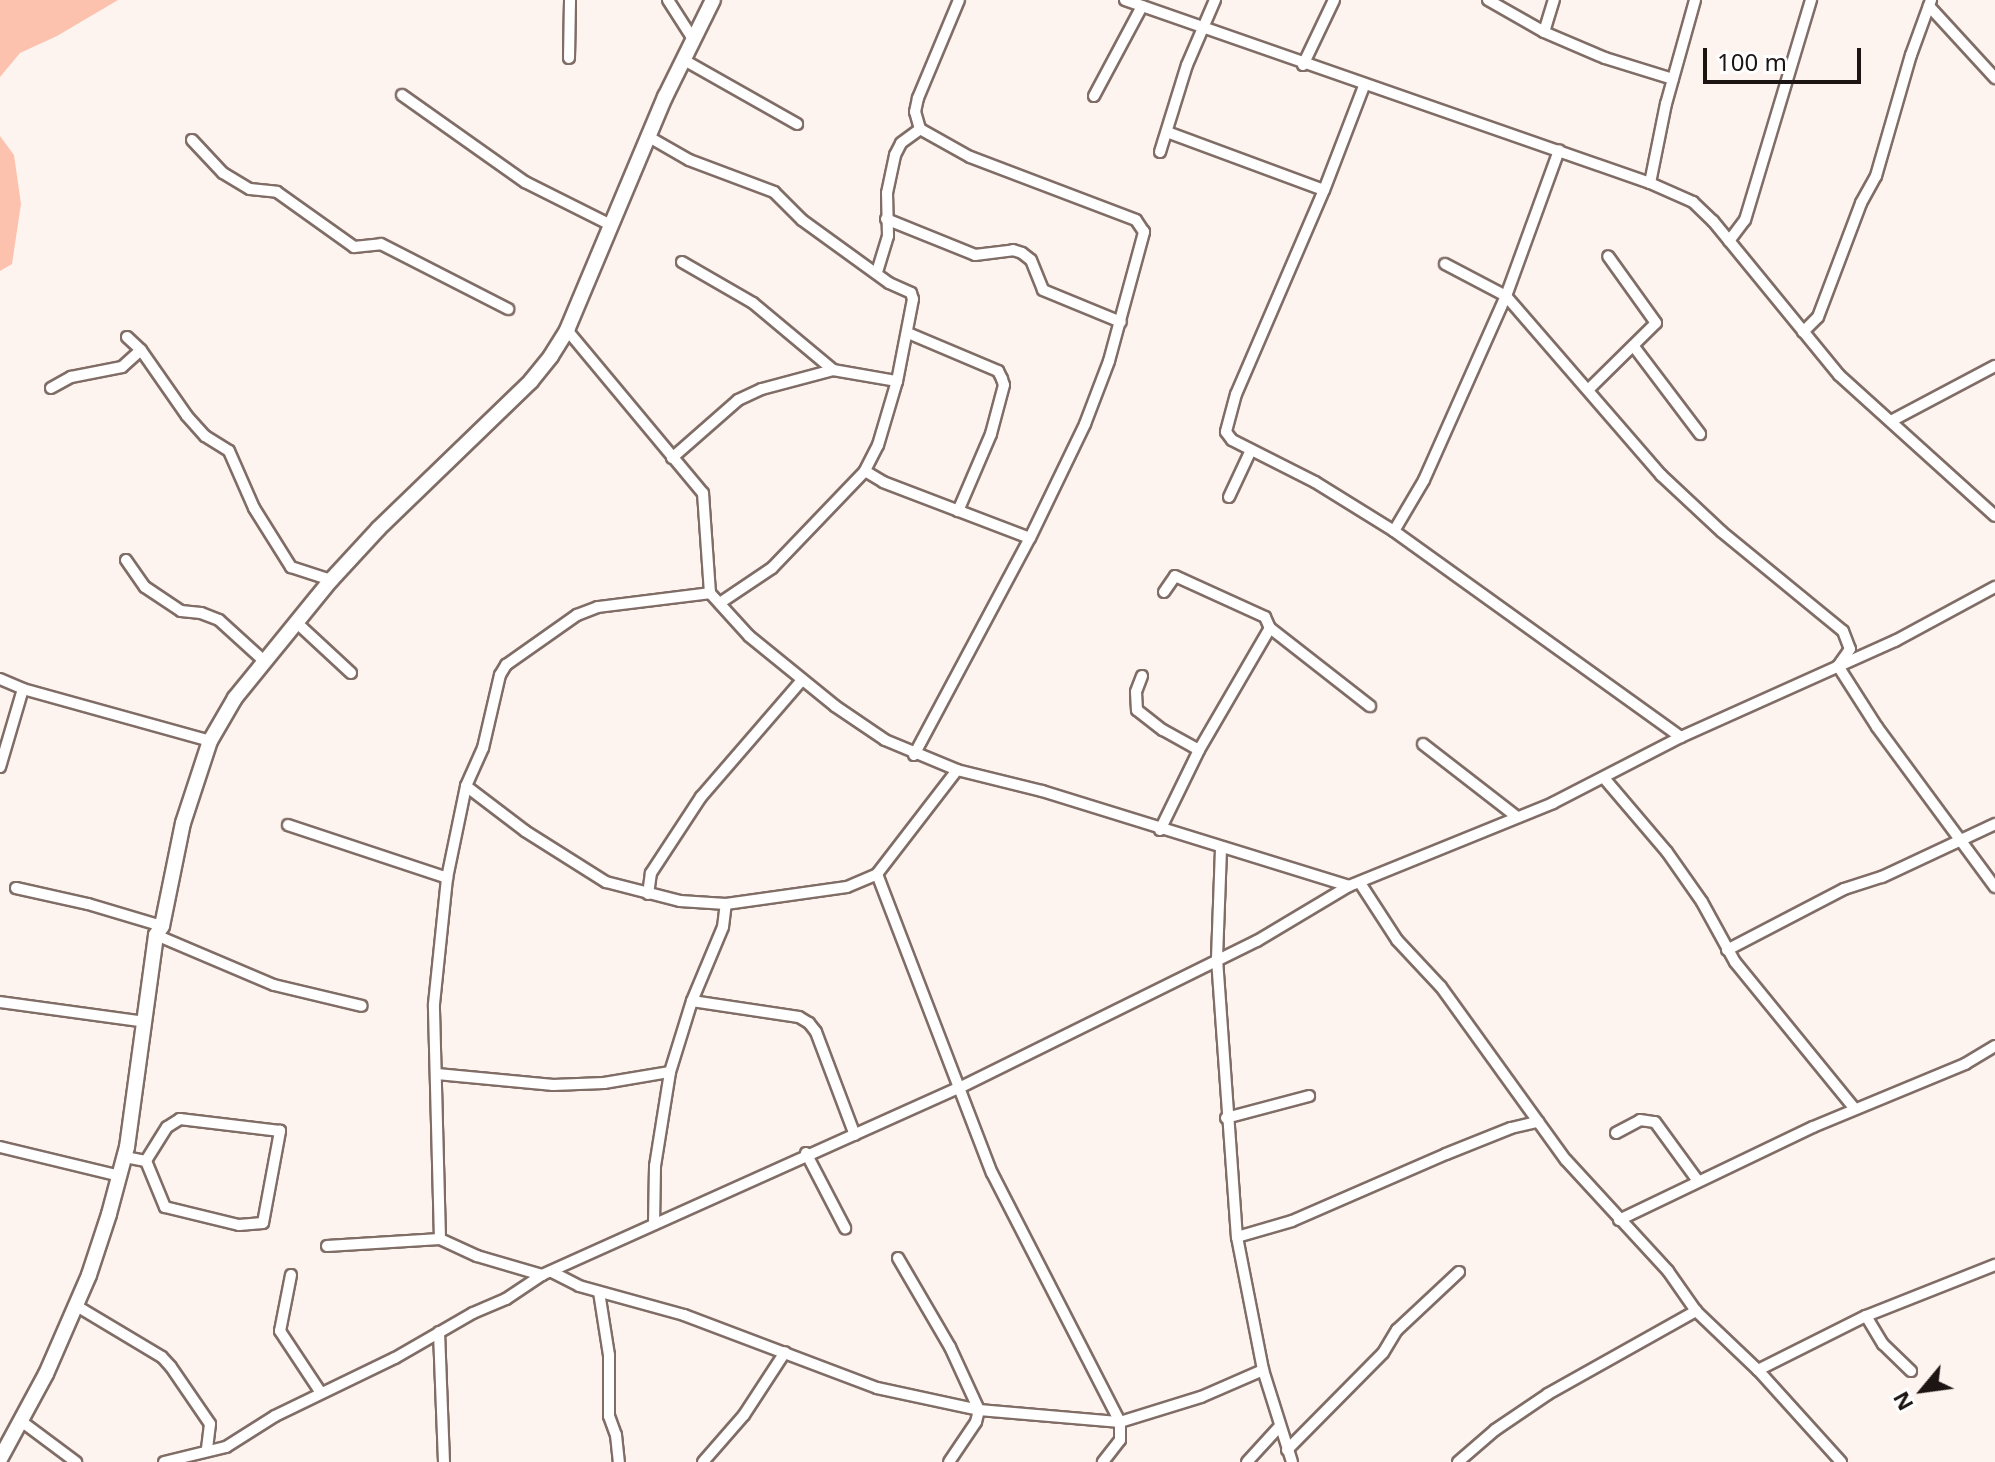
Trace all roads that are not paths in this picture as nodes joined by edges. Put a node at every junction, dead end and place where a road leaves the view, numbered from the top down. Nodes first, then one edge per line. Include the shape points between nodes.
1 (570, 0) edge
2 (668, 0) edge
3 (713, 0) edge
4 (959, 0) edge
5 (1125, 0) edge
6 (1215, 0) edge
7 (1334, 0) edge
8 (1488, 0) edge
9 (1554, 0) edge
10 (1695, 0) edge
11 (1811, 0) edge
12 (1930, 3) edge
13 (1142, 6) junction
14 (1201, 28) junction
15 (1544, 32) junction
16 (693, 39) junction
17 (569, 58) dead end
18 (684, 60) junction
19 (1303, 65) junction
20 (1995, 78) edge
21 (1673, 79) junction
22 (1364, 86) junction
23 (402, 95) dead end
24 (1094, 96) dead end
25 (797, 124) dead end
26 (920, 129) junction
27 (1167, 132) junction
28 (649, 137) junction
29 (192, 140) dead end
30 (1559, 150) junction
31 (1160, 152) dead end
32 (1650, 183) junction
33 (1324, 190) junction
34 (886, 219) junction
35 (611, 225) junction
36 (1729, 241) junction
37 (1608, 256) dead end
38 (682, 262) dead end
39 (1445, 264) dead end
40 (877, 272) junction
41 (1506, 296) junction
42 (508, 309) dead end
43 (1121, 322) junction
44 (567, 330) junction
45 (1803, 332) junction
46 (908, 333) junction
47 (127, 337) dead end
48 (1635, 348) junction
49 (141, 350) junction
50 (1995, 366) edge
51 (833, 370) junction
52 (897, 381) junction
53 (51, 388) dead end
54 (1589, 389) junction
55 (1891, 421) junction
56 (1700, 434) dead end
57 (1251, 450) junction
58 (672, 458) junction
59 (865, 471) junction
60 (1229, 497) dead end
61 (958, 511) junction
62 (1995, 516) edge
63 (1394, 531) junction
64 (1030, 538) junction
65 (126, 560) dead end
66 (331, 580) junction
67 (1995, 587) edge
68 (1164, 592) dead end
69 (710, 593) junction
70 (720, 603) junction
71 (296, 622) junction
72 (1270, 628) junction
73 (264, 661) junction
74 (1838, 666) junction
75 (351, 673) dead end
76 (1142, 676) dead end
77 (0, 679) edge
78 (801, 681) junction
79 (23, 689) junction
80 (1370, 706) dead end
81 (1681, 737) junction
82 (210, 741) junction
83 (1423, 744) dead end
84 (1199, 750) junction
85 (914, 755) junction
86 (0, 767) edge
87 (957, 770) junction
88 (1604, 778) junction
89 (466, 786) junction
90 (1517, 817) junction
91 (1995, 824) edge
92 (288, 825) dead end
93 (1160, 830) junction
94 (1961, 838) junction
95 (1221, 849) junction
96 (877, 874) junction
97 (447, 878) junction
98 (1355, 885) junction
99 (1995, 887) edge
100 (16, 888) dead end
101 (648, 894) junction
102 (726, 904) junction
103 (159, 930) junction
104 (1727, 950) junction
105 (1217, 959) junction
106 (692, 1001) junction
107 (0, 1002) edge
108 (362, 1006) dead end
109 (146, 1022) junction
110 (1995, 1046) edge
111 (670, 1072) junction
112 (437, 1074) junction
113 (959, 1088) junction
114 (1309, 1096) dead end
115 (1854, 1108) junction
116 (1226, 1118) junction
117 (1538, 1122) junction
118 (1616, 1133) dead end
119 (855, 1135) junction
120 (0, 1147) edge
121 (806, 1153) junction
122 (125, 1157) junction
123 (146, 1161) junction
124 (120, 1176) junction
125 (1698, 1181) junction
126 (1619, 1220) junction
127 (654, 1224) junction
128 (845, 1228) dead end
129 (1237, 1237) junction
130 (440, 1239) junction
131 (327, 1246) dead end
132 (898, 1258) dead end
133 (1995, 1265) edge
134 (1459, 1272) dead end
135 (547, 1274) junction
136 (291, 1275) dead end
137 (599, 1292) junction
138 (75, 1305) junction
139 (1696, 1311) junction
140 (1866, 1316) junction
141 (439, 1332) junction
142 (785, 1352) junction
143 (1263, 1370) junction
144 (1758, 1370) junction
145 (1911, 1371) dead end
146 (321, 1393) junction
147 (979, 1410) junction
148 (21, 1421) junction
149 (1120, 1422) junction
150 (1279, 1427) junction
151 (207, 1450) junction
152 (1287, 1450) junction
153 (0, 1459) edge
154 (1836, 1460) edge
155 (76, 1462) edge
156 (164, 1462) edge
157 (444, 1462) edge
158 (619, 1462) edge
159 (703, 1462) edge
160 (949, 1462) edge
161 (1103, 1462) edge
162 (1247, 1462) edge
163 (1292, 1462) edge
164 (1458, 1462) edge

1 - 17 street
2 - 16 street
3 - 16 street
4 - 26 street via 918,98
5 - 13 street
6 - 14 street
7 - 19 street
8 - 15 street
9 - 15 street
10 - 21 street
11 - 36 street via 1745,220
12 - 20 street
12 - 45 street via 1876,176 1818,317
13 - 14 street
13 - 24 street
14 - 19 street
14 - 27 street
15 - 21 street
16 - 18 street
18 - 25 street
18 - 28 street
19 - 22 street
21 - 32 street
22 - 30 street
22 - 33 street
23 - 35 street via 525,182
26 - 34 street via 895,155
26 - 43 street via 970,157 1136,220 1144,232
27 - 31 street
27 - 33 street
28 - 35 street
28 - 40 street via 716,171 774,192 802,220
29 - 42 street via 223,173 250,189 277,192 354,247 381,244
30 - 32 street
30 - 41 street
32 - 36 street via 1693,202
33 - 57 street via 1231,408 1226,432
34 - 40 street via 888,236
34 - 43 street via 975,255 1022,253 1031,260 1043,290
35 - 44 street
36 - 45 street
37 - 48 street via 1656,323
38 - 51 street via 753,303
39 - 41 street
40 - 46 street via 911,293
41 - 54 street
41 - 63 street via 1424,480
43 - 64 street via 1085,424
44 - 58 street
44 - 66 street via 531,381
45 - 55 street via 1839,375
46 - 52 street
46 - 61 street via 998,371 1004,385 991,434
47 - 49 street
48 - 54 street
48 - 56 street
49 - 53 street via 122,367 71,377
49 - 66 street via 187,416 229,451 254,508 291,567
50 - 55 street
51 - 52 street
51 - 58 street via 738,400
52 - 59 street
54 - 74 street via 1661,475 1843,631 1850,649
55 - 62 street
57 - 60 street
57 - 63 street
58 - 69 street via 703,493
59 - 61 street
59 - 70 street via 772,568
61 - 64 street
63 - 81 street
64 - 85 street
65 - 73 street via 145,587 181,611 219,620
66 - 71 street
67 - 74 street
68 - 72 street via 1175,576 1265,617
69 - 70 street
69 - 89 street via 598,607 560,625 506,665 483,748
70 - 78 street
71 - 73 street
71 - 75 street
72 - 80 street
72 - 84 street
73 - 82 street
74 - 81 street
74 - 94 street
76 - 84 street via 1137,710
77 - 79 street
78 - 85 street
78 - 101 street via 701,797 651,873
79 - 82 street
79 - 86 street
81 - 88 street
82 - 103 street via 183,823
83 - 90 street
84 - 93 street
85 - 87 street
87 - 93 street
87 - 96 street
88 - 90 street
88 - 104 street via 1667,852
89 - 97 street
89 - 101 street via 577,866 606,882
90 - 98 street
91 - 94 street
92 - 97 street
93 - 95 street
94 - 99 street
94 - 104 street via 1882,877 1844,889
95 - 98 street
95 - 105 street
96 - 102 street via 847,887
96 - 113 street
97 - 112 street via 434,1004
98 - 105 street
98 - 117 street via 1441,987
100 - 103 street via 88,904
101 - 102 street
102 - 106 street via 723,927
103 - 108 street via 274,985
103 - 109 street
104 - 115 street
105 - 113 street
105 - 116 street
106 - 111 street
106 - 119 street via 799,1017 809,1023
107 - 109 street
109 - 122 street
110 - 115 street via 1965,1064
111 - 112 street via 553,1085
111 - 127 street via 655,1166
112 - 130 street
113 - 119 street
113 - 149 street via 992,1173
114 - 116 street
115 - 125 street
116 - 129 street
117 - 126 street
117 - 129 street via 1446,1154 1292,1221
118 - 125 street via 1640,1120 1655,1122
119 - 121 street
120 - 124 street
121 - 127 street
121 - 128 street
122 - 123 street
122 - 124 street
123 - 123 street via 167,1127 180,1119 280,1131 263,1223 239,1225 165,1207
124 - 138 street
125 - 126 street
126 - 139 street via 1668,1271
127 - 135 street
129 - 143 street
130 - 131 street
130 - 135 street via 477,1256
132 - 147 street via 950,1347
133 - 140 street
134 - 152 street via 1397,1330 1383,1353
135 - 137 street
135 - 141 street
136 - 146 street via 280,1331
137 - 142 street via 684,1315
137 - 158 street via 609,1355 609,1416
138 - 148 street
138 - 151 street via 162,1357 210,1424
139 - 144 street
139 - 164 street via 1548,1394
140 - 144 street
140 - 145 street via 1883,1344
141 - 146 street
141 - 157 street
142 - 147 street via 877,1388
142 - 159 street via 744,1415
143 - 149 street via 1201,1397
143 - 150 street
144 - 154 street
146 - 151 street via 226,1447
147 - 149 street
147 - 160 street
148 - 153 street
148 - 155 street
149 - 161 street via 1120,1440
150 - 152 street
150 - 162 street
151 - 156 street
152 - 163 street

